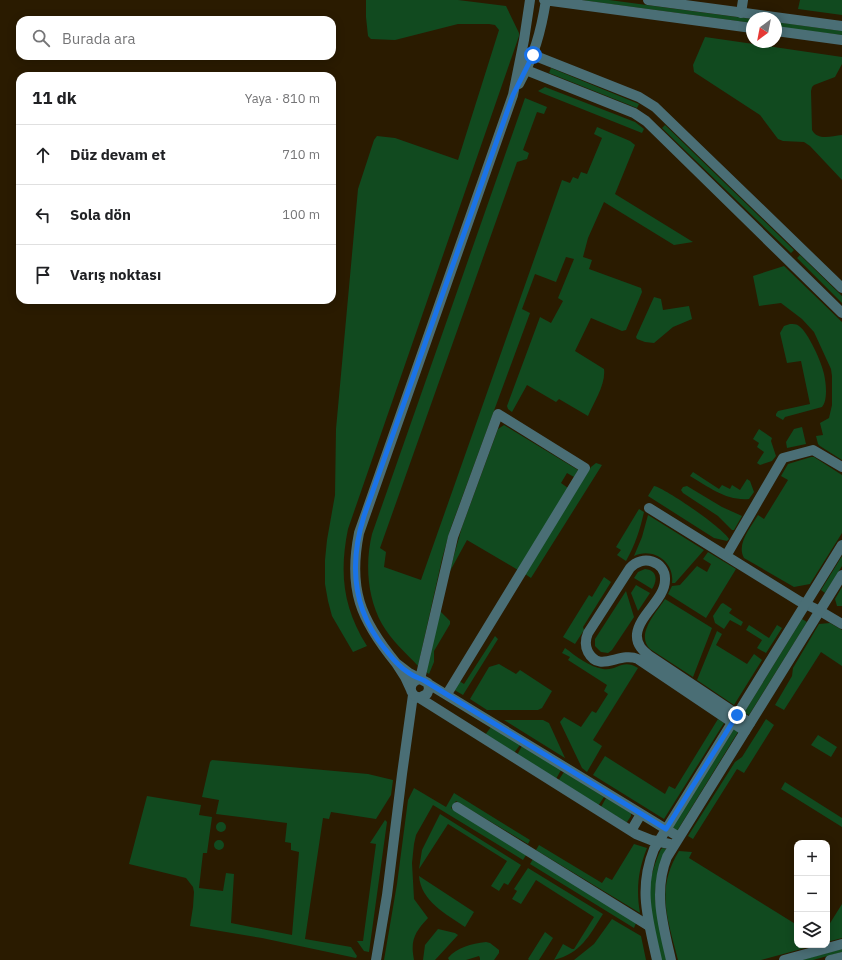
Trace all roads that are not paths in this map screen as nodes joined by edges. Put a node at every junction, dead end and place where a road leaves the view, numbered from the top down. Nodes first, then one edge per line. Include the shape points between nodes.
1 (530, 0) edge
2 (545, 0) edge
3 (648, 0) edge
4 (742, 0) edge
5 (682, 2) edge
6 (741, 13) junction
7 (842, 26) edge
8 (746, 27) edge
9 (782, 32) edge
10 (842, 40) edge
11 (533, 55) junction
12 (526, 70) junction
13 (513, 95) junction
14 (659, 110) junction
15 (652, 126) junction
16 (842, 288) edge
17 (842, 313) edge
18 (842, 467) edge
19 (649, 508) dead end
20 (842, 545) edge
21 (726, 556) junction
22 (842, 575) edge
23 (806, 604) junction
24 (820, 610) junction
25 (842, 624) edge
26 (639, 645) junction
27 (632, 657) junction
28 (396, 662) junction
29 (423, 681) junction
30 (414, 694) junction
31 (447, 694) junction
32 (462, 704) junction
33 (734, 718) junction
34 (453, 719) junction
35 (748, 727) junction
36 (457, 807) dead end
37 (641, 814) junction
38 (666, 829) junction
39 (631, 831) junction
40 (677, 841) junction
41 (658, 842) junction
42 (649, 926) junction
43 (842, 944) edge
44 (842, 957) edge
45 (376, 960) edge
46 (657, 960) edge
47 (671, 960) edge
48 (784, 960) edge
49 (830, 960) edge

1 - 13 street
2 - 8 street
2 - 11 street
3 - 5 street
4 - 6 street
5 - 6 street
6 - 7 street
9 - 10 street
11 - 12 street
11 - 14 street via 639,98
12 - 13 street
12 - 15 street via 634,113
13 - 28 street via 358,533 355,563 358,596 368,625
14 - 15 street
14 - 16 street
15 - 17 street
18 - 21 street via 813,450 784,458
19 - 21 street
20 - 23 street
21 - 23 street
22 - 24 street
23 - 24 street
23 - 33 street
24 - 25 street
24 - 35 street
26 - 27 street
26 - 27 street via 639,628 665,583 661,567 647,560 638,562 630,568 586,640 588,652 597,661 607,662
26 - 33 street via 643,651
27 - 33 street
28 - 29 street
28 - 30 street
29 - 30 street via 417,680 412,684
29 - 30 street via 429,689 427,694 422,697
29 - 31 street
29 - 31 street via 451,544 498,414 585,468
30 - 34 street
30 - 45 street
31 - 32 street
32 - 34 street
32 - 37 street
33 - 35 street
33 - 38 street
34 - 39 street
35 - 40 street
36 - 42 street
37 - 38 street
37 - 39 street
38 - 40 street
38 - 41 street
39 - 41 street
40 - 41 street
40 - 47 street via 664,866 659,890 660,910
41 - 42 street via 650,859 646,882 645,900
42 - 46 street
43 - 48 street
44 - 49 street

